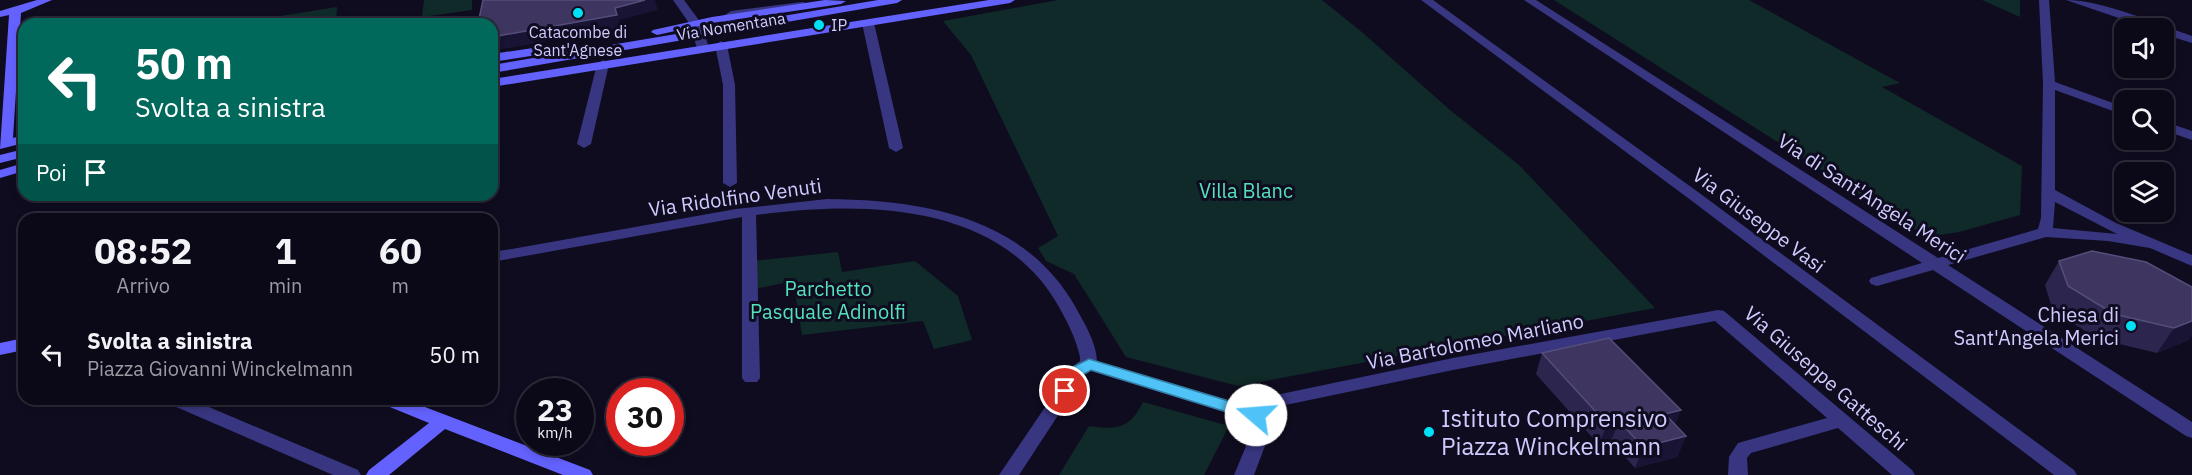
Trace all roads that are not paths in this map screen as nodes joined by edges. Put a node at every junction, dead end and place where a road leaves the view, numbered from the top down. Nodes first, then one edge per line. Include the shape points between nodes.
1 (47, 0) edge
2 (678, 0) edge
3 (856, 0) edge
4 (897, 0) edge
5 (1010, 0) edge
6 (1426, 0) edge
7 (1529, 0) edge
8 (2044, 0) edge
9 (2071, 0) edge
10 (15, 12) junction
11 (0, 14) edge
12 (2127, 18) edge
13 (730, 23) junction
14 (868, 23) junction
15 (697, 29) junction
16 (2174, 34) edge
17 (775, 37) junction
18 (2192, 40) edge
19 (721, 45) junction
20 (703, 48) junction
21 (498, 57) edge
22 (603, 64) junction
23 (498, 68) edge
24 (498, 81) edge
25 (2049, 84) junction
26 (2114, 107) edge
27 (2174, 129) edge
28 (2192, 136) edge
29 (18, 141) edge
30 (584, 144) dead end
31 (2, 145) edge
32 (896, 147) dead end
33 (18, 154) edge
34 (0, 159) edge
35 (18, 169) edge
36 (0, 174) edge
37 (730, 183) dead end
38 (2048, 192) junction
39 (749, 212) junction
40 (2045, 231) junction
41 (2149, 244) junction
42 (498, 256) edge
43 (2192, 261) edge
44 (1935, 264) junction
45 (1877, 281) dead end
46 (1718, 315) joint
47 (18, 345) edge
48 (0, 348) edge
49 (1089, 364) junction
50 (751, 378) dead end
51 (186, 405) edge
52 (402, 405) edge
53 (1239, 409) junction
54 (443, 421) junction
55 (1842, 421) junction
56 (2192, 431) edge
57 (351, 475) edge
58 (376, 475) edge
59 (583, 475) edge
60 (1009, 475) edge
61 (1244, 475) edge
62 (1738, 475) edge
63 (1905, 475) edge
64 (2067, 475) edge

1 - 10 street
2 - 15 street
3 - 13 street, Via Nomentana via 808,4
4 - 13 street, Via Nomentana
5 - 14 street, Via Nomentana
6 - 64 street, Via Giuseppe Vasi
7 - 44 street, Via di Sant'Angela Merici
8 - 25 street
9 - 12 street
10 - 11 street
10 - 31 street
13 - 15 street, Via Nomentana
13 - 17 street
14 - 17 street, Via Nomentana
14 - 32 street
15 - 20 street
15 - 21 street, Via Nomentana
15 - 23 street, Via Nomentana
16 - 18 street
17 - 19 street, Via Nomentana
19 - 20 street, Via Nomentana
19 - 37 street via 729,85
20 - 22 street, Via Nomentana
22 - 24 street, Via Nomentana
22 - 30 street
25 - 26 street
25 - 38 street
27 - 28 street
29 - 31 street
33 - 34 street
35 - 36 street
38 - 40 street
38 - 41 street
39 - 42 street, Via Ridolfino Venuti
39 - 49 street, Via Ridolfino Venuti via 878,205 941,216 982,230 1021,252 1050,279 1089,352
39 - 50 street
40 - 41 street
40 - 44 street
41 - 43 street
44 - 45 street
44 - 56 street, Via di Sant'Angela Merici
46 - 53 street, Via Bartolomeo Marliano
46 - 55 street, Via Giuseppe Gatteschi
47 - 48 street
49 - 53 street
49 - 60 street via 1078,370
51 - 57 street
52 - 54 street
53 - 61 street via 1256,415 1263,424
54 - 58 street
54 - 59 street
55 - 62 street via 1745,448 1738,457
55 - 63 street, Via Giuseppe Gatteschi

